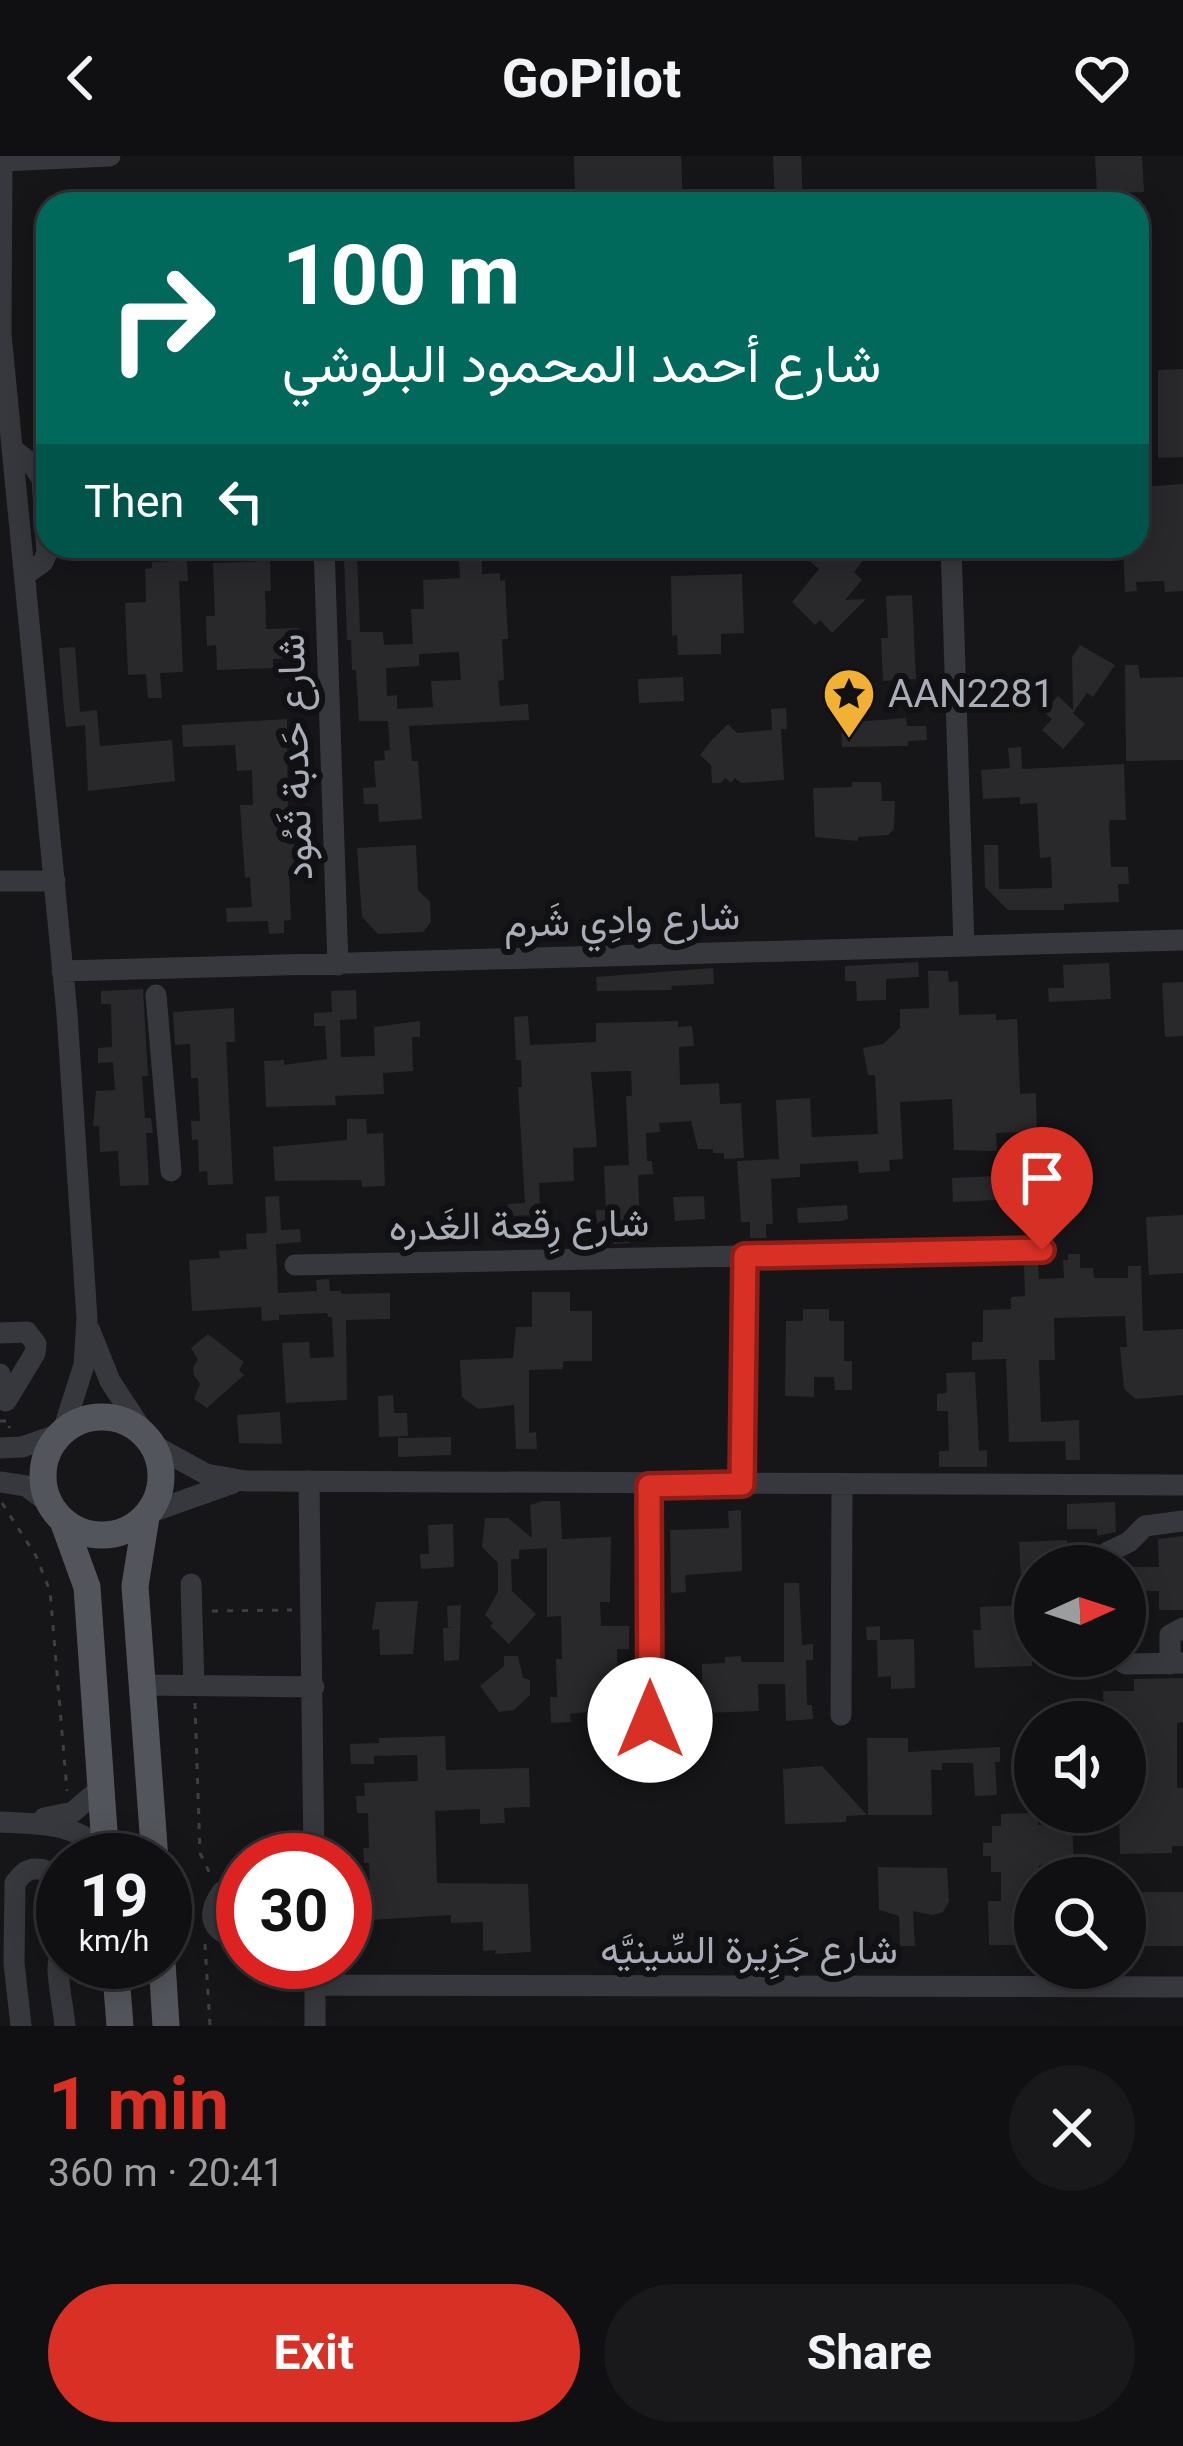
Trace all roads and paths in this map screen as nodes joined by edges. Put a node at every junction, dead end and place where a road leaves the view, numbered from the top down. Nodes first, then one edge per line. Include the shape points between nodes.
1 (110, 156) edge
2 (2, 159) edge
3 (0, 334) edge
4 (324, 558) edge
5 (951, 558) edge
6 (55, 880) junction
7 (0, 881) edge
8 (1183, 940) edge
9 (964, 946) junction
10 (338, 965) junction
11 (62, 971) junction
12 (155, 983) junction
13 (171, 1171) dead end
14 (1042, 1250) dead end
15 (745, 1256) junction
16 (295, 1265) dead end
17 (86, 1319) junction
18 (0, 1333) edge
19 (0, 1374) edge
20 (0, 1421) edge
21 (61, 1433) junction
22 (150, 1440) junction
23 (4, 1448) edge
24 (246, 1480) junction
25 (309, 1481) junction
26 (3, 1482) edge
27 (742, 1484) junction
28 (842, 1485) junction
29 (1155, 1485) junction
30 (1183, 1485) edge
31 (649, 1486) junction
32 (56, 1512) junction
33 (148, 1514) junction
34 (1183, 1522) edge
35 (1156, 1523) junction
36 (1122, 1545) edge
37 (191, 1584) dead end
38 (314, 1610) junction
39 (192, 1611) junction
40 (1183, 1628) edge
41 (1176, 1664) edge
42 (143, 1685) junction
43 (194, 1686) junction
44 (314, 1687) junction
45 (841, 1715) dead end
46 (650, 1720) dead end
47 (100, 1788) junction
48 (69, 1814) junction
49 (7, 1822) edge
50 (82, 1833) edge
51 (104, 1833) edge
52 (153, 1833) edge
53 (314, 1833) edge
54 (216, 1878) edge
55 (216, 1907) edge
56 (212, 1923) junction
57 (216, 1928) edge
58 (372, 1974) edge
59 (1183, 1987) edge
60 (117, 1989) edge
61 (163, 1989) edge
62 (315, 1989) edge
63 (20, 2026) edge
64 (65, 2026) edge
65 (120, 2026) edge
66 (166, 2026) edge
67 (210, 2026) edge
68 (315, 2026) edge

1 - 2 street
2 - 3 street
3 - 6 street
4 - 10 street, شارع حَدبة ثَمُود
5 - 9 street
6 - 7 street
6 - 11 street
8 - 9 street, شارع وادِي شَرم
9 - 10 street, شارع وادِي شَرم
10 - 12 street, شارع وادِي شَرم
11 - 12 street, شارع وادِي شَرم
11 - 17 street
12 - 13 street
14 - 15 street, شارع رِقعة الغَدره
15 - 16 street, شارع رِقعة الغَدره
15 - 27 street
17 - 21 street via 84,1365
17 - 22 street via 110,1381
18 - 19 street via 27,1332 36,1349 6,1401
20 - 23 path via 10,1421
21 - 22 main road via 106,1416
21 - 23 street
21 - 32 main road via 43,1474
22 - 24 street via 187,1466
22 - 33 main road via 162,1479
24 - 25 street
24 - 33 street
25 - 31 street
25 - 38 street
26 - 32 street via 26,1486
26 - 48 path via 2,1506 36,1556 53,1605
27 - 28 street
27 - 31 street
28 - 29 street
28 - 45 street
29 - 30 street
29 - 35 street
31 - 46 street
32 - 33 main road via 96,1536 114,1535
32 - 47 main road via 87,1587
33 - 42 main road via 135,1586
34 - 35 street
35 - 36 street
37 - 39 street
38 - 39 path
38 - 44 street
39 - 43 street
40 - 41 street via 1170,1635
42 - 43 street
42 - 52 main road
43 - 44 street
43 - 54 path via 200,1853
44 - 53 street
47 - 48 street
47 - 51 main road
48 - 49 street
49 - 50 street
55 - 56 street
56 - 57 street
56 - 67 path via 205,1935
58 - 59 street, شارع جَزِيرة السِّينيَّه
60 - 65 main road
61 - 66 main road
62 - 68 street
63 - 64 street via 15,1883 36,1868 57,1882

